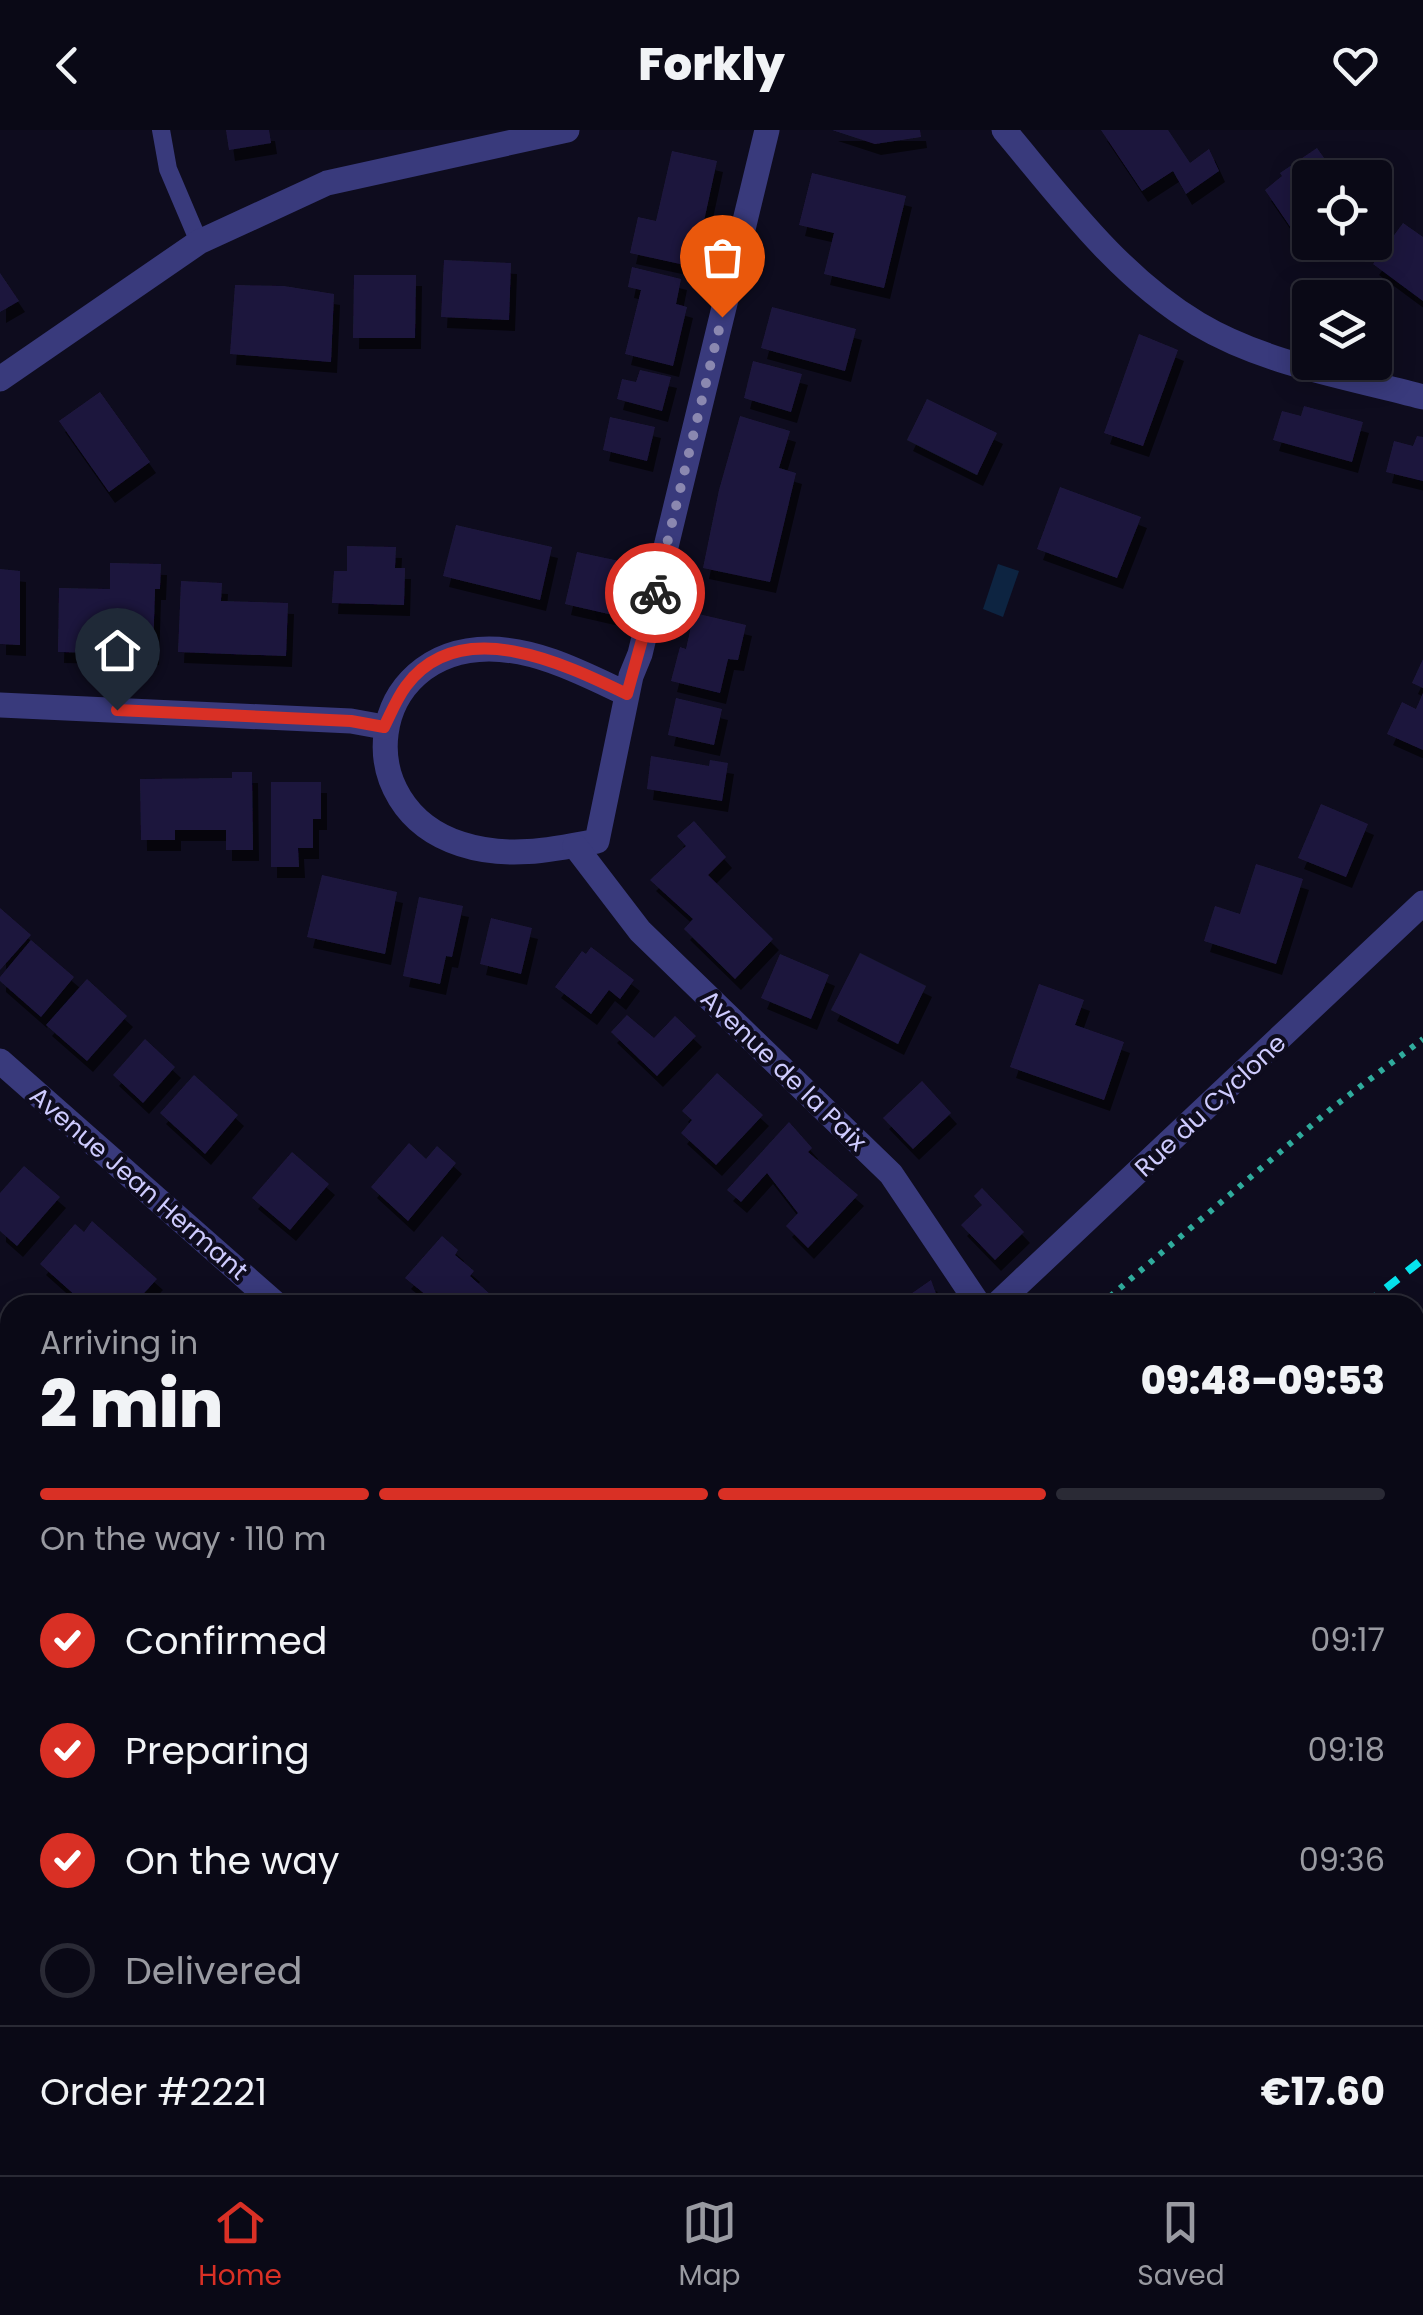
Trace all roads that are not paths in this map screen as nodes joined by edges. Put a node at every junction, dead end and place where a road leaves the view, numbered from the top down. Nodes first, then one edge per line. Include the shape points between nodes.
1 (161, 130) edge
2 (567, 130) edge
3 (767, 130) edge
4 (1004, 130) edge
5 (199, 242) junction
6 (0, 379) edge
7 (1423, 397) edge
8 (627, 694) junction
9 (0, 704) edge
10 (384, 727) junction
11 (575, 846) junction
12 (1423, 903) edge
13 (0, 1061) edge
14 (266, 1295) edge
15 (972, 1295) edge
16 (1007, 1295) edge

1 - 5 lane via 168,169
2 - 5 street via 327,183
3 - 8 street
4 - 7 street via 1088,230 1199,324 1273,357
5 - 6 street
8 - 10 street via 545,658 472,650 423,669
8 - 11 street via 597,841
9 - 10 street
10 - 11 street via 387,769 402,802 430,828 458,844 490,850 531,854
11 - 15 street, Avenue de la Paix via 640,931 891,1174
12 - 16 street, Rue du Cyclone
13 - 14 street, Avenue Jean Hermant

